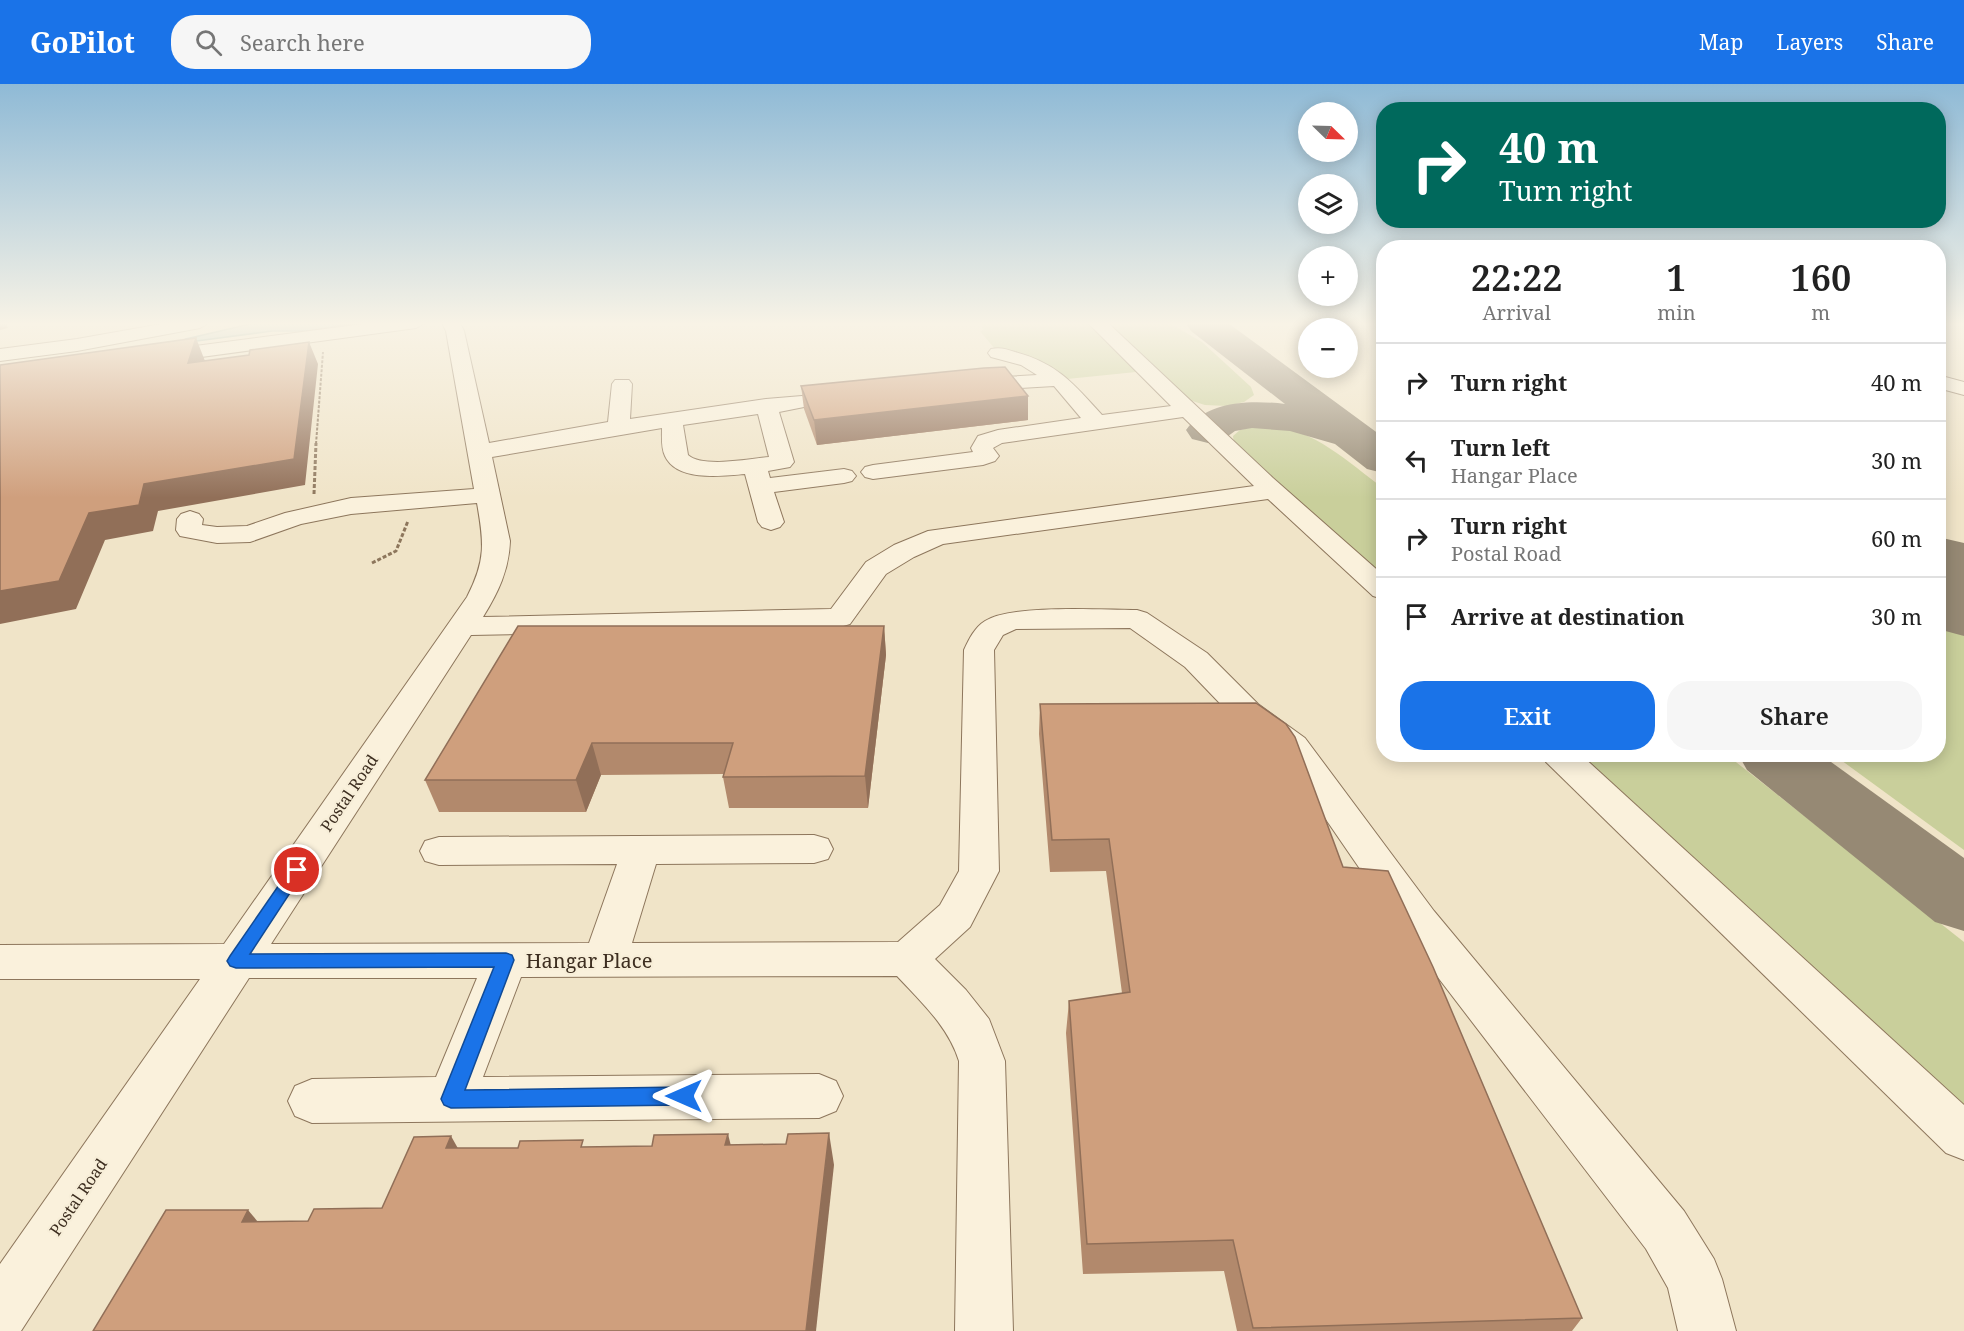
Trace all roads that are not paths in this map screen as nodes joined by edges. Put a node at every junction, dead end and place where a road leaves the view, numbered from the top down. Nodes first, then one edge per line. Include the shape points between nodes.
1 (465, 381) edge
2 (1040, 381) edge
3 (1060, 381) edge
4 (1157, 381) edge
5 (1946, 383) edge
6 (622, 384) dead end
7 (950, 387) edge
8 (1964, 389) edge
9 (802, 402) edge
10 (766, 405) junction
11 (1186, 410) junction
12 (672, 420) junction
13 (1097, 422) junction
14 (619, 427) junction
15 (479, 452) junction
16 (873, 472) dead end
17 (758, 476) junction
18 (844, 476) dead end
19 (1274, 491) junction
20 (488, 495) junction
21 (190, 519) dead end
22 (771, 522) dead end
23 (1376, 584) edge
24 (462, 626) junction
25 (1566, 762) edge
26 (814, 849) dead end
27 (641, 850) junction
28 (440, 851) dead end
29 (907, 959) junction
30 (506, 960) junction
31 (605, 960) junction
32 (236, 961) junction
33 (0, 963) edge
34 (819, 1096) dead end
35 (451, 1099) junction
36 (312, 1101) dead end
37 (1964, 1137) edge
38 (0, 1313) edge
39 (984, 1331) edge
40 (1707, 1331) edge

1 - 15 street, Postal Road
2 - 7 street
3 - 13 street
4 - 11 street
5 - 8 street
6 - 14 street
9 - 10 street
10 - 12 street
10 - 17 street via 782,462
11 - 13 street
11 - 19 street
12 - 14 street
12 - 17 street via 677,457 684,464
13 - 16 street via 986,441 982,448 987,456 983,458
14 - 15 street
15 - 20 street, Postal Road
17 - 18 street
17 - 22 street
19 - 23 street
19 - 24 street via 937,537 876,568 840,618
20 - 21 street via 351,506 305,515 250,534 216,535 189,530
20 - 24 street, Postal Road via 497,540 496,562 481,597
24 - 32 street, Postal Road
25 - 37 street
26 - 27 street
27 - 28 street
27 - 31 street
29 - 31 street, Hangar Place
29 - 39 street via 973,1033 982,1061
29 - 40 street via 956,916 980,871 979,650 986,633 998,623 1016,620 1137,619 1196,660 1246,711 1293,746 1419,922 1665,1230 1694,1279
30 - 31 street, Hangar Place
30 - 32 street, Hangar Place
30 - 35 street
32 - 33 street, Hangar Place
32 - 38 street, Postal Road
34 - 35 street
35 - 36 street

